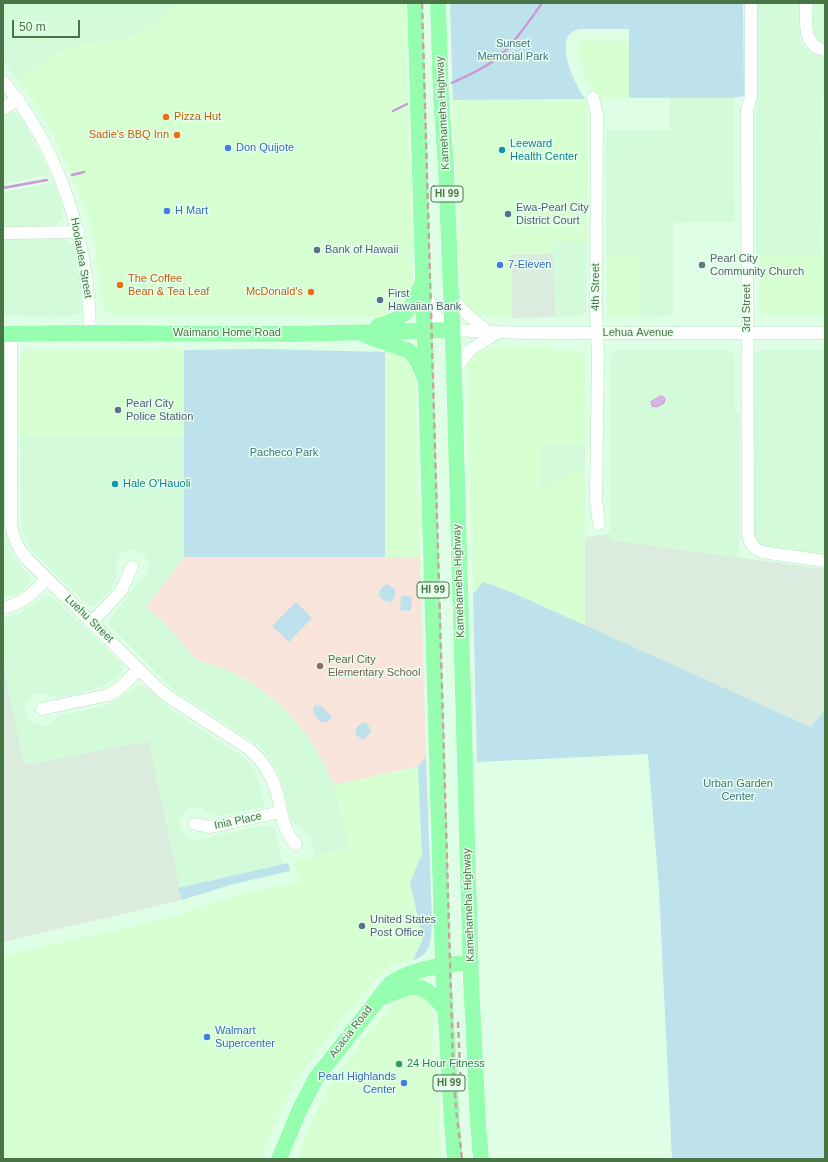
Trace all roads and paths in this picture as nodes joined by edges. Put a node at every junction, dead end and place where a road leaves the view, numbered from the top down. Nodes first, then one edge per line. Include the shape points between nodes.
1 (415, 3) edge
2 (438, 3) edge
3 (751, 3) edge
4 (806, 3) edge
5 (825, 50) edge
6 (3, 81) edge
7 (593, 98) dead end
8 (18, 99) junction
9 (3, 109) edge
10 (419, 136) junction
11 (78, 232) junction
12 (3, 233) edge
13 (423, 280) junction
14 (450, 291) junction
15 (425, 330) junction
16 (451, 330) junction
17 (492, 331) junction
18 (356, 332) junction
19 (90, 333) junction
20 (597, 333) junction
21 (747, 333) junction
22 (825, 333) edge
23 (7, 334) edge
24 (454, 371) junction
25 (427, 385) junction
26 (598, 524) dead end
27 (825, 561) edge
28 (132, 567) dead end
29 (47, 579) junction
30 (3, 608) edge
31 (92, 622) junction
32 (139, 669) junction
33 (42, 709) dead end
34 (281, 812) junction
35 (195, 824) dead end
36 (296, 844) dead end
37 (471, 962) junction
38 (443, 966) junction
39 (377, 999) junction
40 (445, 1008) junction
41 (279, 1159) edge
42 (455, 1159) edge
43 (481, 1159) edge

1 - 10 main road, HI 99
2 - 14 main road, Kamehameha Highway / HI 99
3 - 21 street, 3rd Street via 752,97 747,108
4 - 5 street via 807,36 814,46
6 - 8 street, Hoolaulea Street
7 - 20 street, 4th Street via 597,114
8 - 9 street
8 - 11 street, Hoolaulea Street via 44,141 68,196
10 - 13 main road, HI 99
10 - 16 street via 425,166 430,315 436,316
11 - 12 street
11 - 19 street, Hoolaulea Street via 88,293
13 - 15 main road, HI 99
13 - 18 main road via 416,300 400,318
14 - 16 main road, Kamehameha Highway / HI 99
14 - 17 street via 459,307
15 - 16 main road, Waimano Home Road
15 - 18 main road, Waimano Home Road
15 - 25 main road, HI 99
16 - 17 street, Lehua Avenue
16 - 24 main road, Kamehameha Highway / HI 99
17 - 20 street, Lehua Avenue
17 - 24 street via 470,350
18 - 19 main road, Waimano Home Road
18 - 25 main road via 408,351 419,364
19 - 23 main road, Waimano Home Road
20 - 21 street, Lehua Avenue
20 - 26 street, 4th Street
21 - 22 street, Lehua Avenue
21 - 27 street, 3rd Street via 749,540 754,548 769,554
23 - 29 street, Luehu Street via 12,531 23,554
24 - 37 main road, Kamehameha Highway / HI 99
25 - 38 main road, HI 99
28 - 31 street via 121,591
29 - 30 street via 23,601
29 - 31 street, Luehu Street
31 - 32 street, Luehu Street
32 - 33 street via 120,688 108,695
32 - 34 street, Luehu Street via 172,699 249,749 260,759 272,780
34 - 35 street, Inia Place via 209,827
34 - 36 street, Luehu Street via 285,829
37 - 38 main road, Acacia Road
37 - 43 main road, Kamehameha Highway / HI 99
38 - 39 main road, Acacia Road via 419,970 398,978
38 - 40 main road, HI 99
39 - 40 main road via 418,986 434,996
39 - 41 main road, Acacia Road via 316,1078
40 - 42 main road, HI 99

